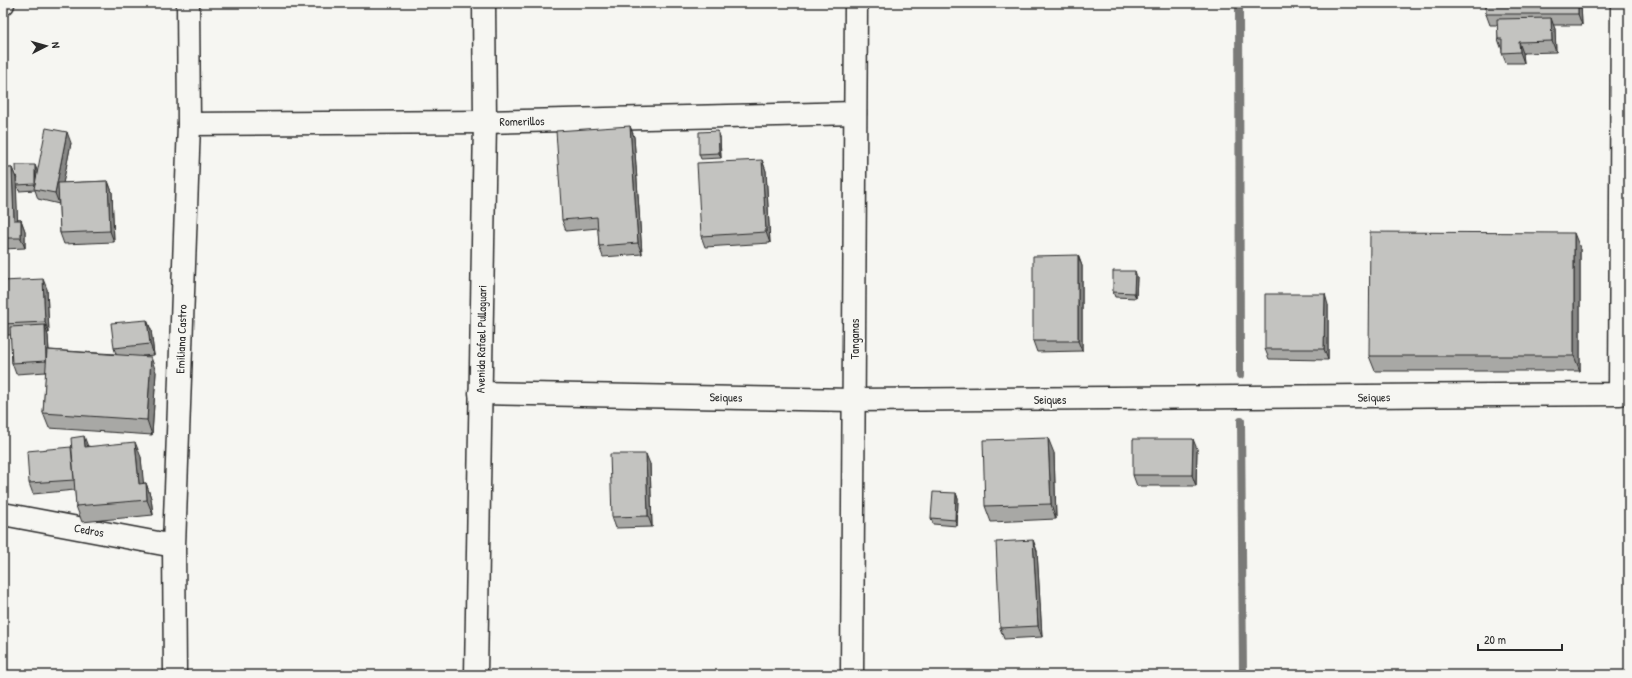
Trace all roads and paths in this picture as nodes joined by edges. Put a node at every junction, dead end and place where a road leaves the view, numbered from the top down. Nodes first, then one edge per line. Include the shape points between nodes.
1 (188, 3) edge
2 (484, 3) edge
3 (856, 3) edge
4 (1622, 3) edge
5 (855, 114) junction
6 (485, 122) junction
7 (189, 124) junction
8 (480, 393) junction
9 (854, 400) junction
10 (3, 514) edge
11 (174, 546) junction
12 (175, 675) edge
13 (476, 675) edge
14 (852, 675) edge

1 - 7 street, Emiliana Castro
2 - 6 street, Avenida Rafael Pullaguari
3 - 5 street, Tanganas
4 - 9 street, Seiques via 1620,394
5 - 6 street, Romerillos
5 - 9 street, Tanganas
6 - 7 street, Romerillos
6 - 8 street, Avenida Rafael Pullaguari
7 - 11 street, Emiliana Castro
8 - 9 street, Seiques
8 - 13 street, Avenida Rafael Pullaguari
9 - 14 street, Tanganas
10 - 11 street, Cedros
11 - 12 street, Emiliana Castro

